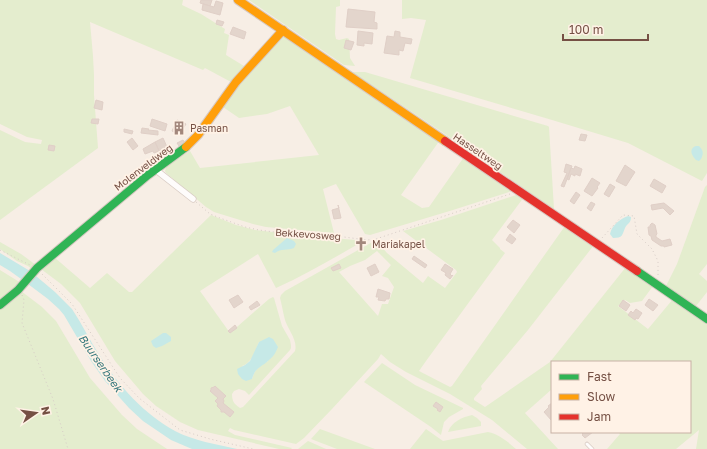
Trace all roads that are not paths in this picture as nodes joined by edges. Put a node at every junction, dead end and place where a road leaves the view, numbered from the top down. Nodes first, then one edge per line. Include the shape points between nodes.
1 (238, 0) edge
2 (283, 30) junction
3 (156, 170) junction
4 (193, 199) road end
5 (0, 305) edge
6 (707, 319) edge
7 (587, 444) dead end
8 (592, 449) edge

1 - 2 street, Hasseltweg
2 - 3 street, Molenveldweg via 236,82 198,135 188,146
2 - 6 street, Hasseltweg
3 - 4 street
3 - 5 street, Molenveldweg via 36,269 21,287
7 - 8 lane

